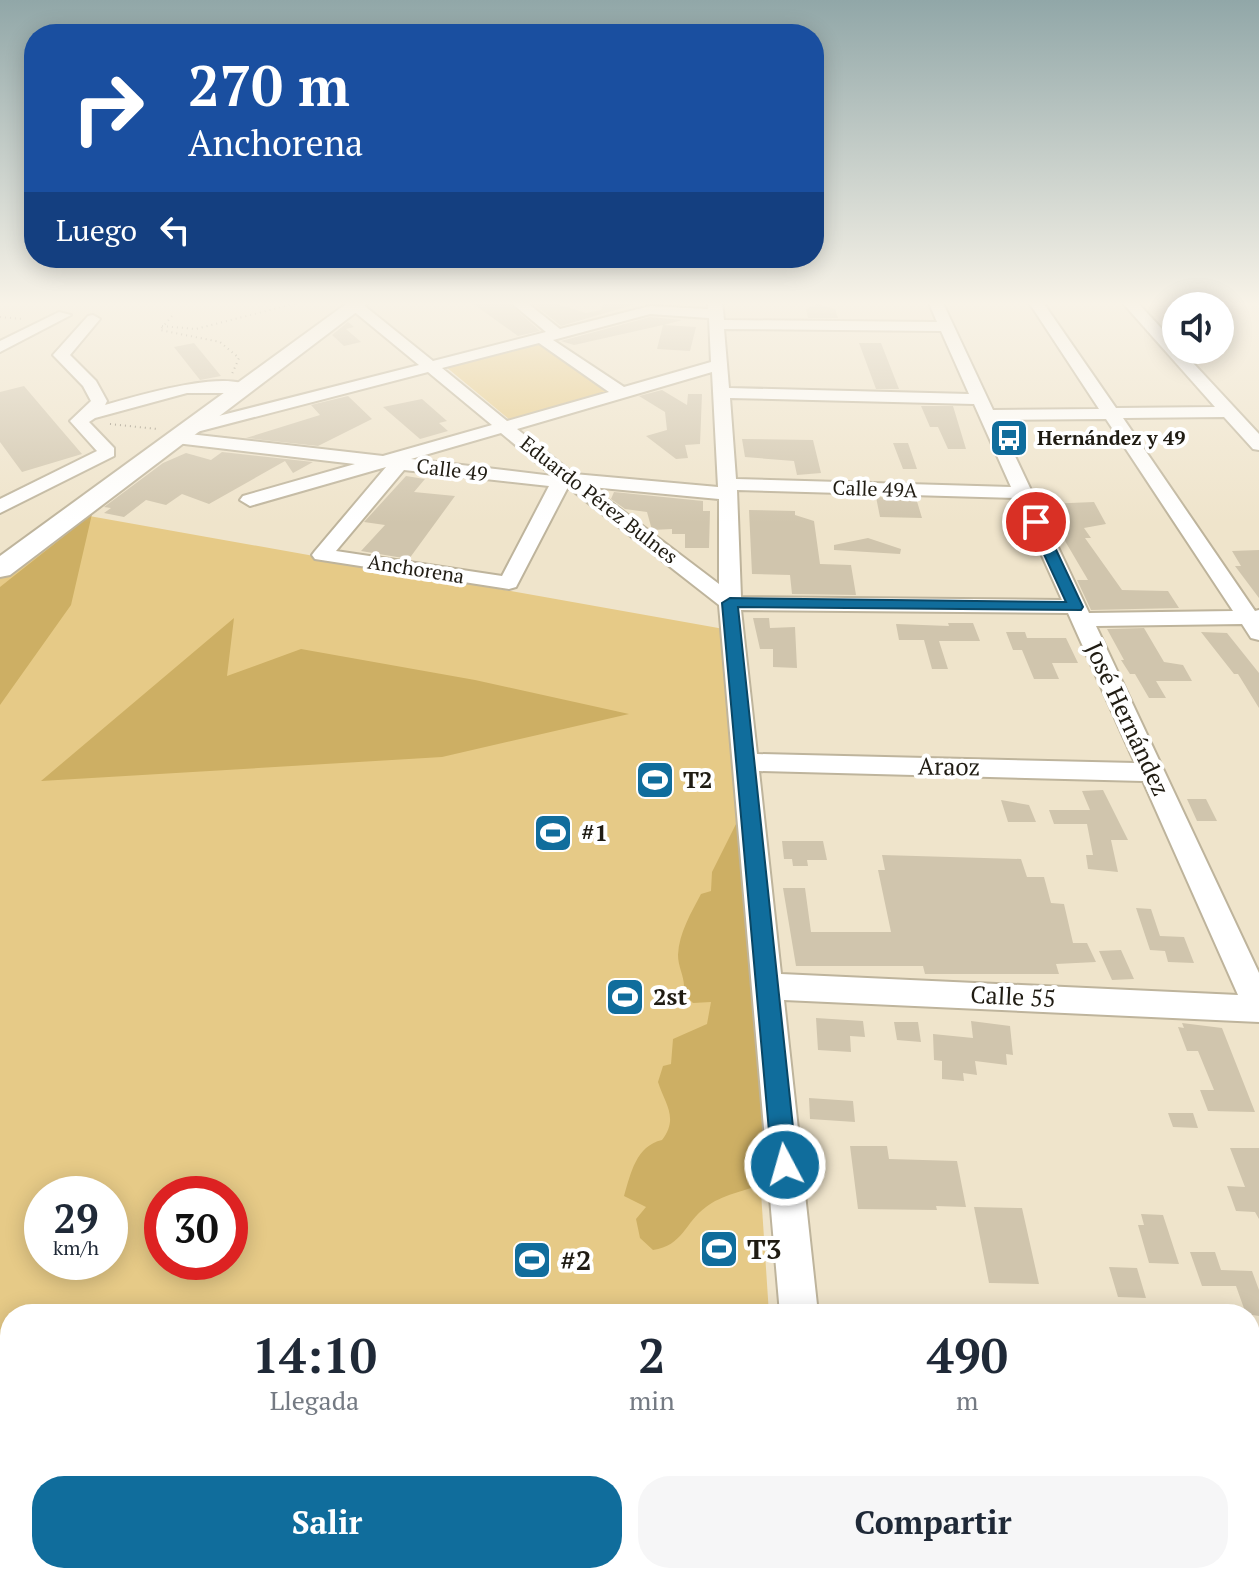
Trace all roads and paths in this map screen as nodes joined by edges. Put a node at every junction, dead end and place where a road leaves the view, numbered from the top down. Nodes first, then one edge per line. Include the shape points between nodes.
1 (81, 375) edge
2 (231, 375) edge
3 (260, 375) edge
4 (402, 375) edge
5 (442, 375) edge
6 (599, 375) edge
7 (686, 375) edge
8 (720, 375) edge
9 (969, 375) edge
10 (1086, 375) edge
11 (1196, 375) edge
12 (246, 385) junction
13 (721, 393) junction
14 (623, 394) junction
15 (984, 407) junction
16 (94, 413) junction
17 (1112, 413) junction
18 (1234, 416) junction
19 (1259, 420) edge
20 (507, 427) junction
21 (181, 434) junction
22 (1259, 445) edge
23 (378, 461) junction
24 (399, 464) junction
25 (565, 481) junction
26 (728, 489) junction
27 (1023, 493) junction
28 (250, 500) dead end
29 (0, 507) edge
30 (0, 569) edge
31 (730, 603) junction
32 (1078, 614) junction
33 (1255, 622) edge
34 (745, 762) junction
35 (1152, 772) junction
36 (1250, 967) edge
37 (767, 986) junction
38 (1259, 1008) edge
39 (798, 1304) edge

1 - 16 street via 99,401
2 - 12 path
3 - 12 main road
4 - 21 street
5 - 20 street, Eduardo Pérez Bulnes
6 - 14 street
7 - 14 street
8 - 13 street
9 - 15 street, José Hernández
10 - 17 street
11 - 18 street
12 - 16 street via 187,388
12 - 21 main road
13 - 15 street
13 - 26 street
14 - 20 street
15 - 17 street
15 - 27 street, José Hernández
16 - 21 path via 114,427
16 - 29 street via 79,421 108,452
17 - 18 street
17 - 33 street
18 - 19 street
18 - 22 street
20 - 23 street
20 - 25 street, Eduardo Pérez Bulnes
21 - 23 street, Calle 49
21 - 30 main road
23 - 24 street, Calle 49
23 - 28 street
24 - 25 street, Calle 49
24 - 25 street, Anchorena via 322,555 509,583
25 - 26 street, Calle 49
25 - 31 street, Eduardo Pérez Bulnes
26 - 27 street, Calle 49A
26 - 31 street
27 - 32 street, José Hernández
31 - 32 street
31 - 34 street
32 - 33 street
32 - 35 street, José Hernández
34 - 35 street, Araoz
34 - 37 street
35 - 36 street, José Hernández
36 - 38 street, José Hernández
37 - 38 street, Calle 55
37 - 39 street

